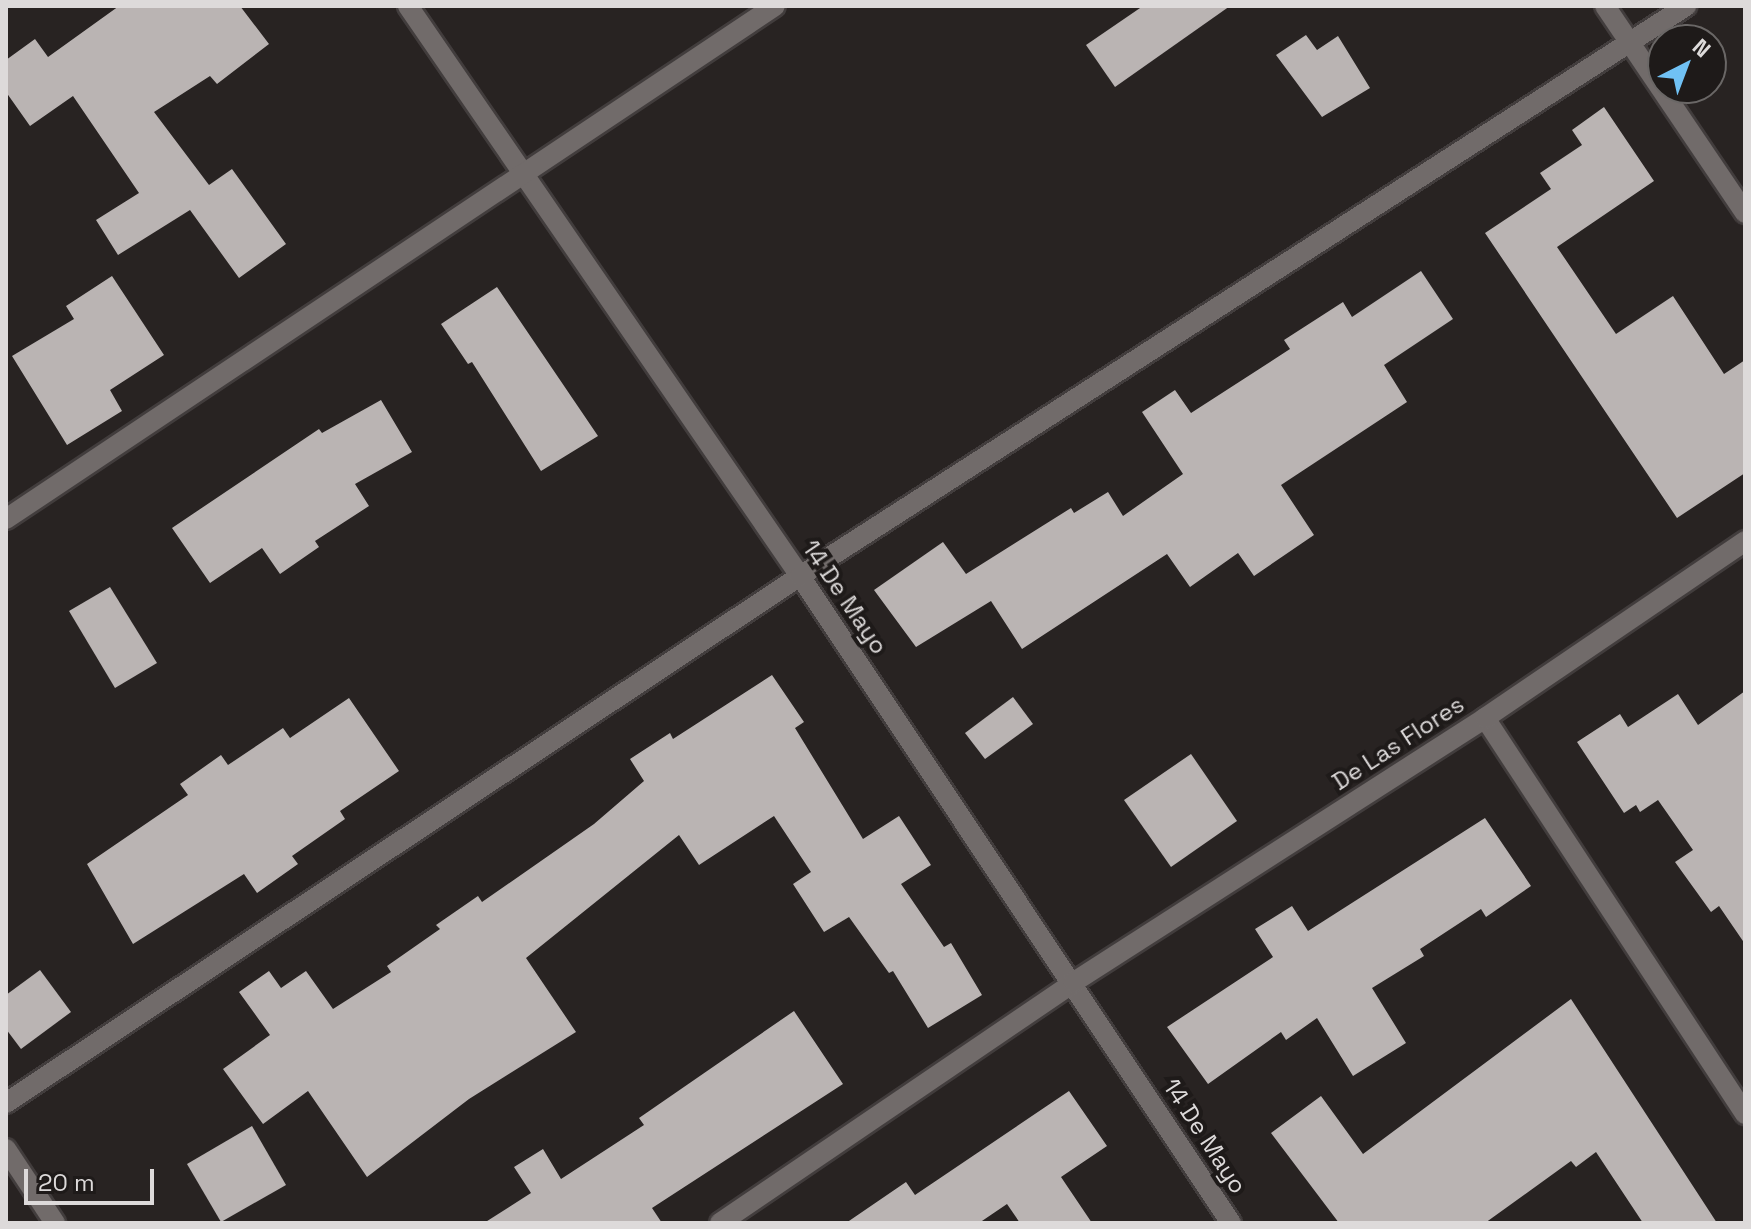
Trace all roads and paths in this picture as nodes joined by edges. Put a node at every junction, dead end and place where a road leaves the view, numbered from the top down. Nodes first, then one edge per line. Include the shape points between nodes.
1 (408, 6) edge
2 (775, 6) edge
3 (1605, 6) edge
4 (1686, 6) edge
5 (1631, 44) junction
6 (523, 174) junction
7 (1745, 213) edge
8 (6, 519) edge
9 (1745, 541) edge
10 (800, 576) junction
11 (1485, 718) junction
12 (1074, 982) junction
13 (6, 1103) edge
14 (1745, 1114) edge
15 (6, 1149) edge
16 (55, 1223) edge
17 (720, 1223) edge
18 (1231, 1223) edge

1 - 6 street, 14 De Mayo
2 - 6 street
3 - 5 street
4 - 5 street
5 - 7 street
5 - 10 street
6 - 8 street
6 - 10 street, 14 De Mayo
9 - 11 street, De Las Flores
10 - 12 street, 14 De Mayo
10 - 13 street
11 - 12 street, De Las Flores
11 - 14 street
12 - 17 street, De Las Flores
12 - 18 street, 14 De Mayo
15 - 16 street

